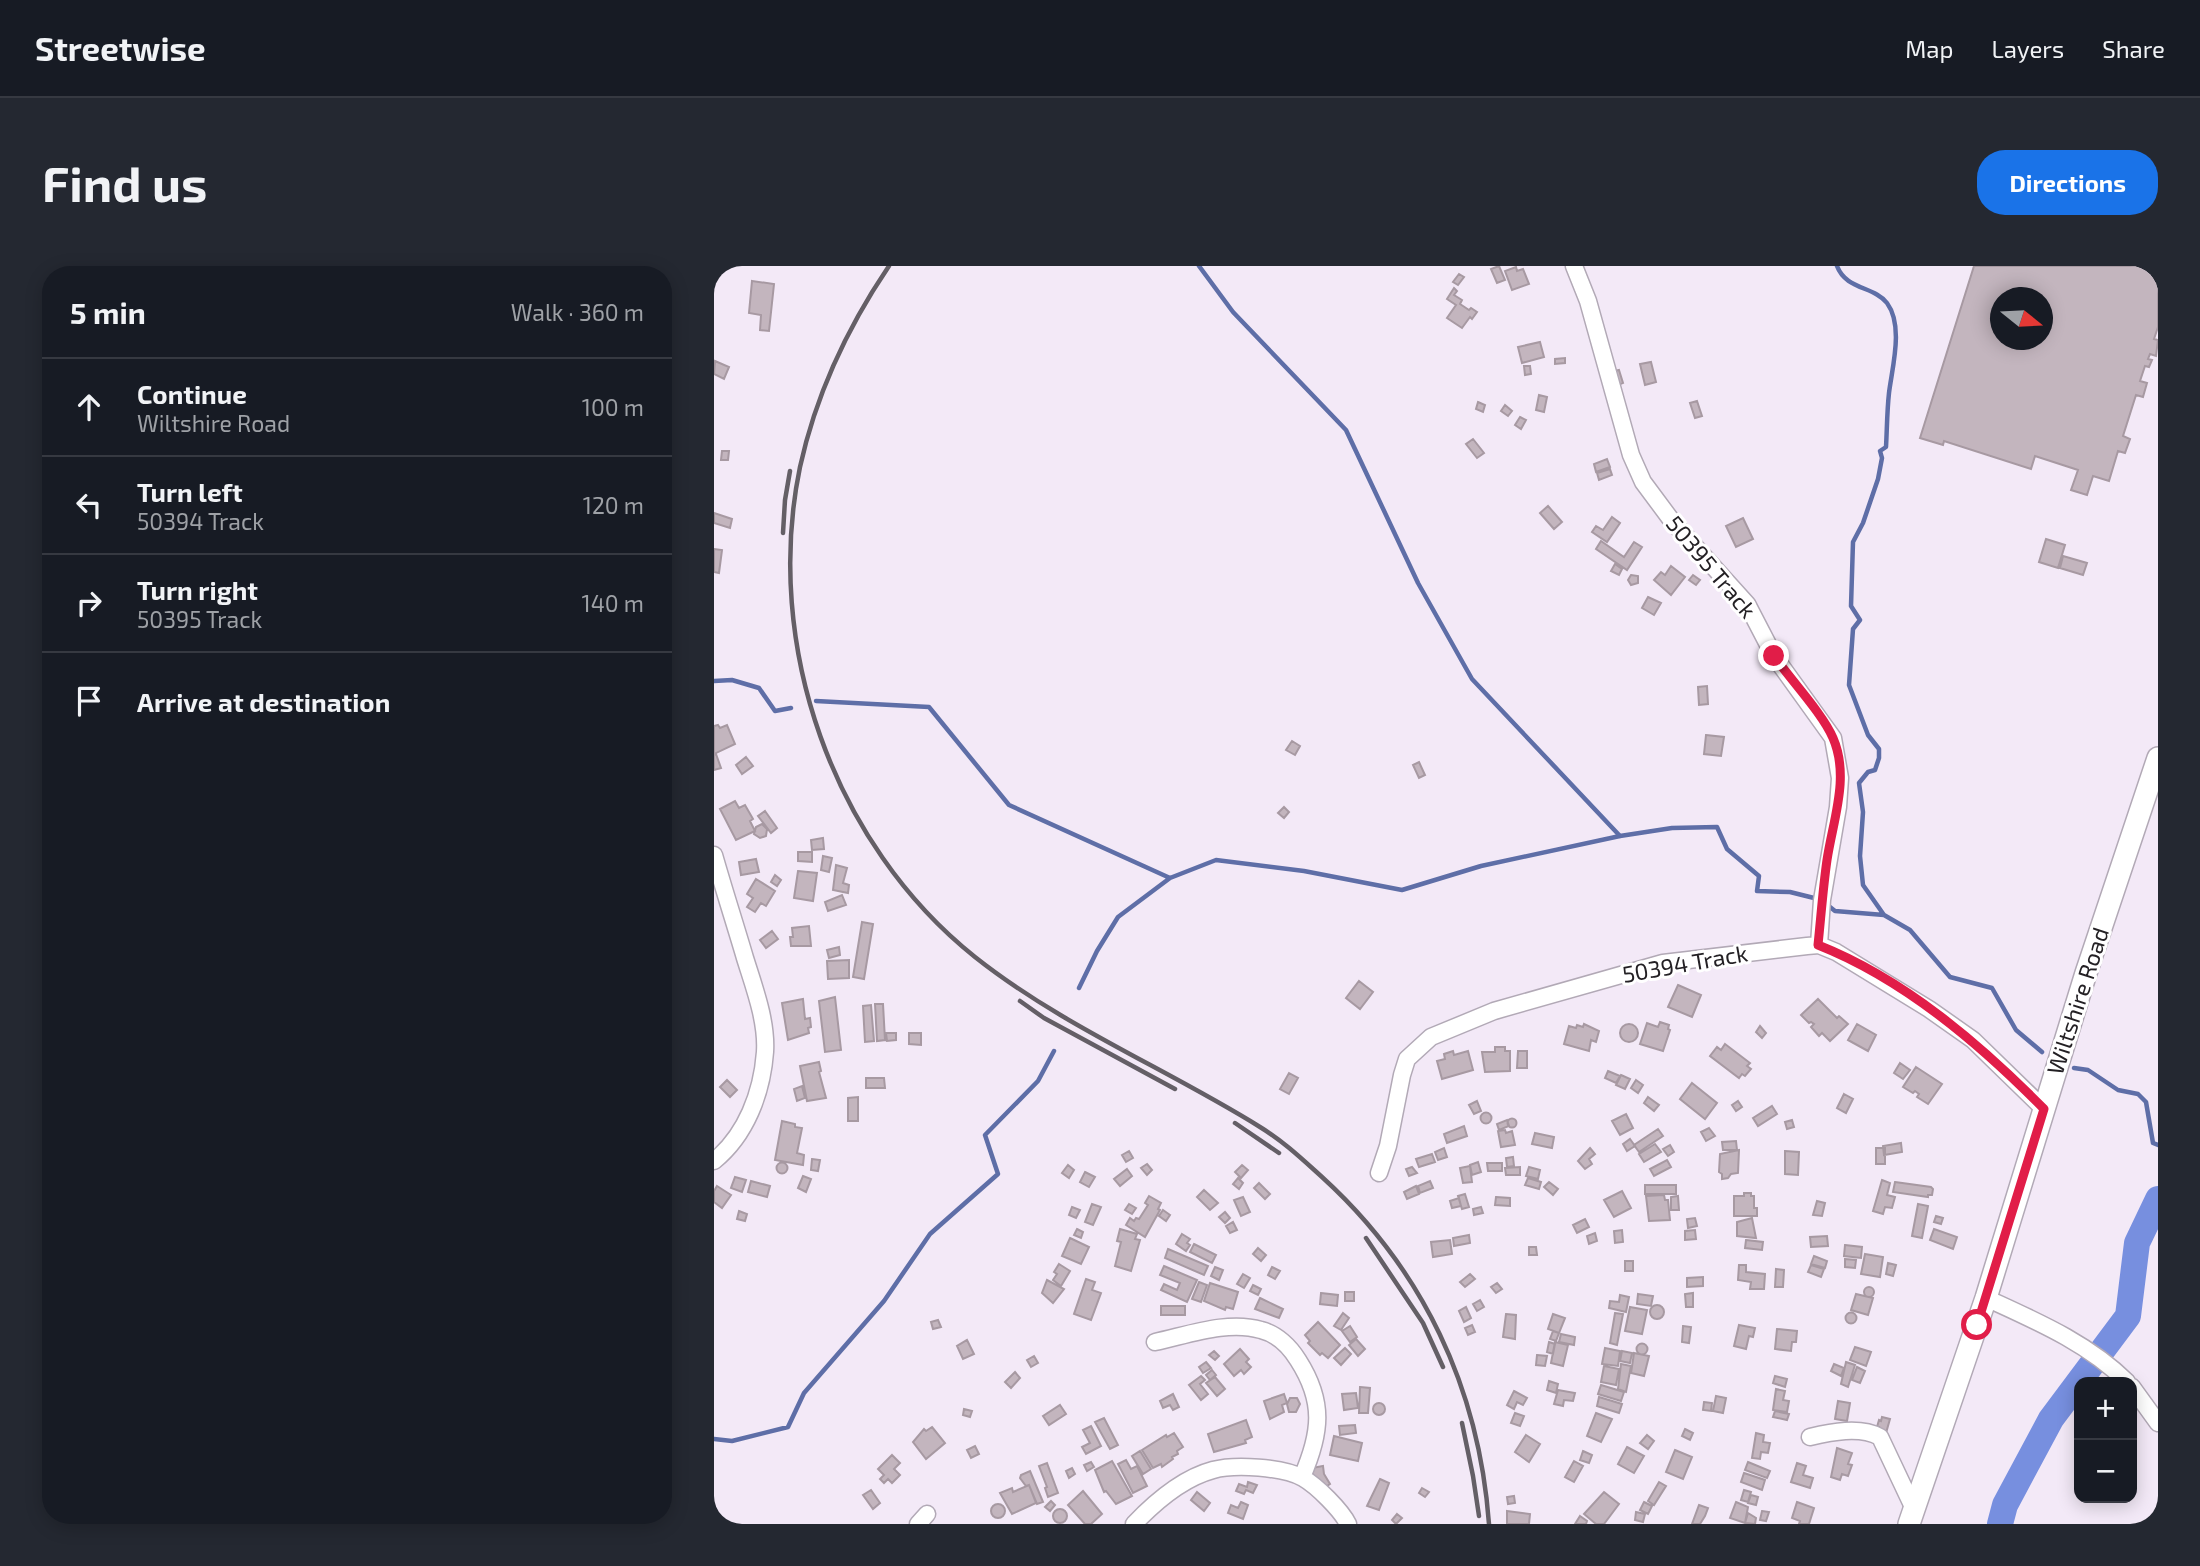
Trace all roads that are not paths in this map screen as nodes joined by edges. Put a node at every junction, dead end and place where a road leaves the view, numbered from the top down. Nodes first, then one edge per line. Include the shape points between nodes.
1 (1574, 266) edge
2 (2158, 758) edge
3 (714, 855) edge
4 (1818, 945) junction
5 (2044, 1109) junction
6 (714, 1161) edge
7 (1379, 1173) dead end
8 (1986, 1298) junction
9 (1155, 1342) dead end
10 (2121, 1377) edge
11 (2137, 1393) edge
12 (2158, 1423) edge
13 (1810, 1437) dead end
14 (1302, 1477) junction
15 (1912, 1516) edge
16 (1134, 1524) edge
17 (1348, 1524) edge

1 - 4 street, 50395 Track via 1643,482 1747,604 1774,656 1833,738 1840,778 1838,807
2 - 5 street, Wiltshire Road
3 - 6 street via 755,991 765,1050 760,1084 746,1122
4 - 5 street via 1870,971 1973,1041
4 - 7 street, 50394 Track via 1663,963 1494,1011 1431,1037 1407,1059
5 - 8 street, Wiltshire Road
8 - 10 street via 2087,1349
8 - 15 street, Wiltshire Road
9 - 14 street via 1228,1327 1262,1330 1283,1343 1309,1377 1317,1405 1314,1447
11 - 12 street
13 - 15 street via 1858,1432 1880,1437
14 - 16 street via 1258,1467 1212,1470 1166,1495
14 - 17 street

